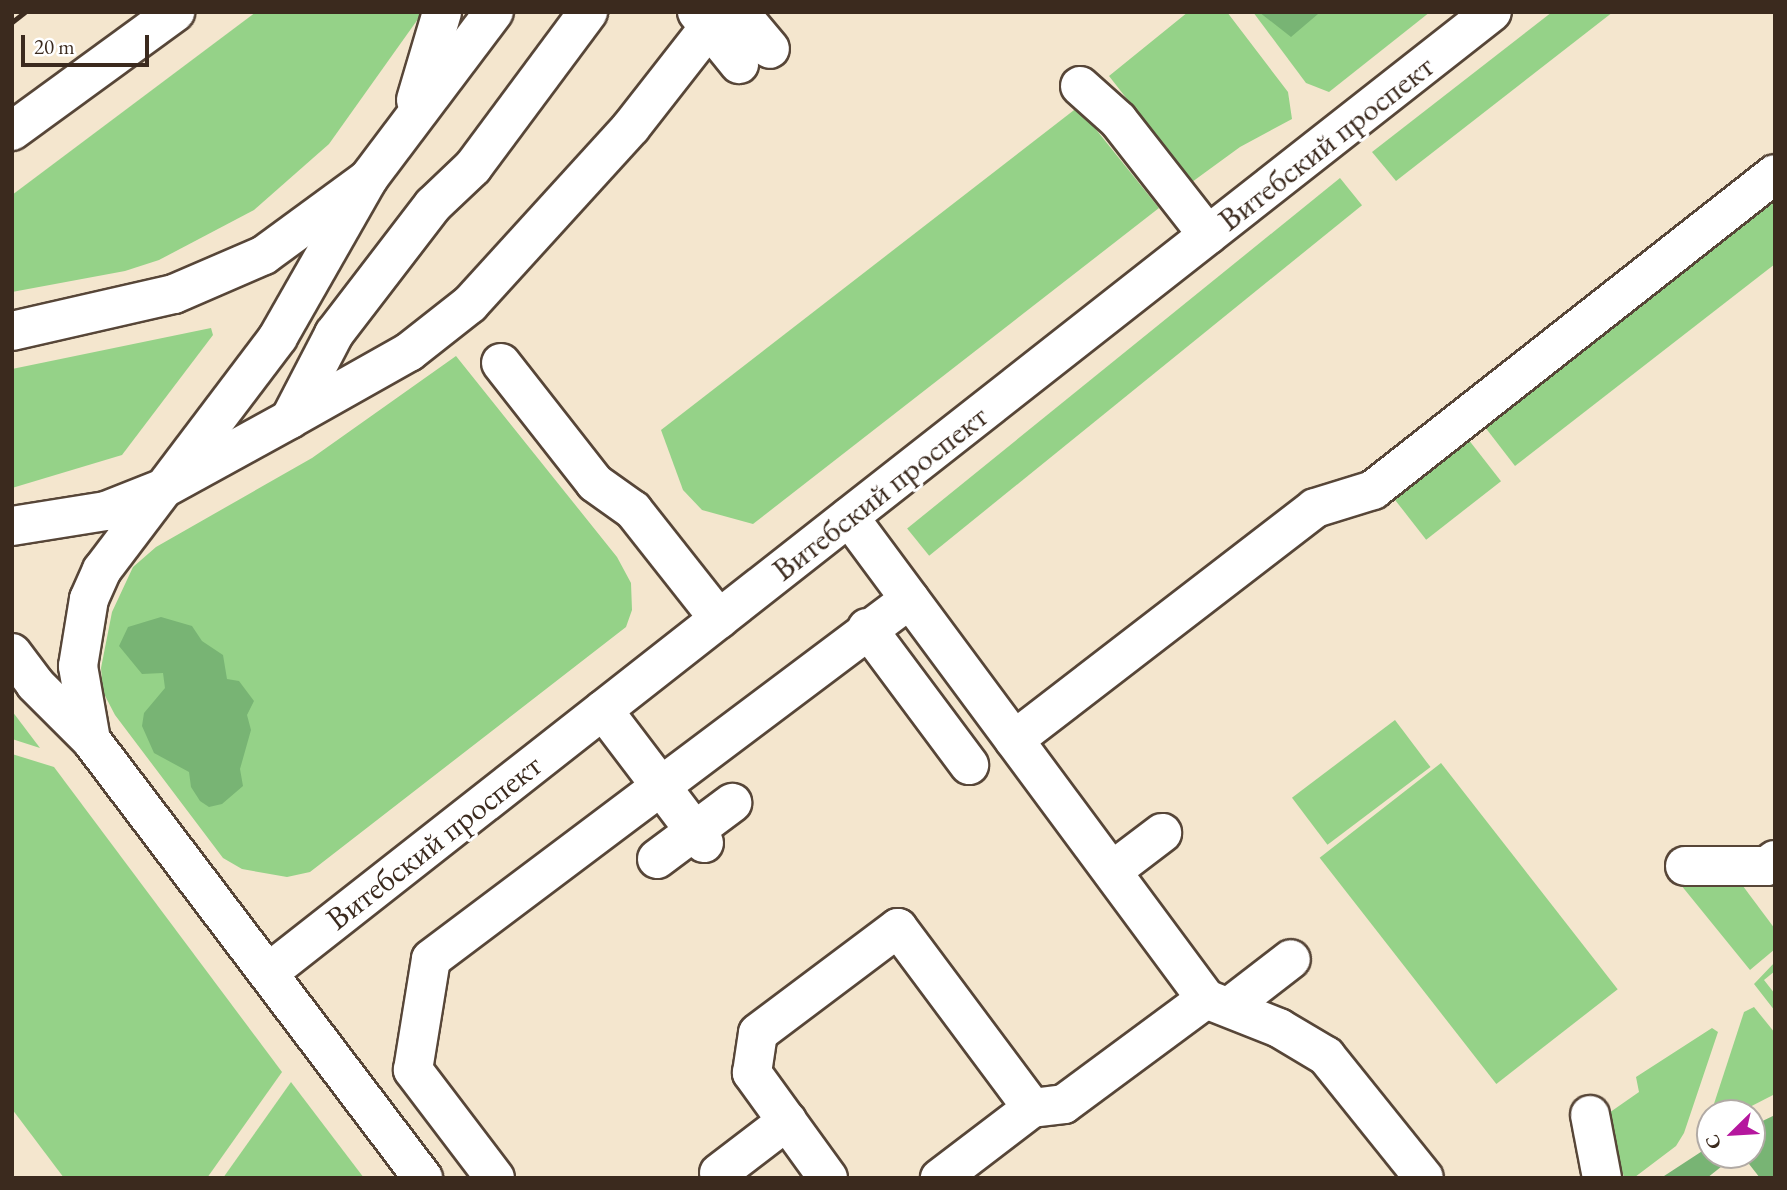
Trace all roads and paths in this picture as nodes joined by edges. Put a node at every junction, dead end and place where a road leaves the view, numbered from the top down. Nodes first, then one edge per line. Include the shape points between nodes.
1 (175, 12) edge
2 (442, 12) edge
3 (494, 12) edge
4 (588, 12) edge
5 (1492, 12) edge
6 (716, 16) edge
7 (755, 56) dead end
8 (76, 85) junction
9 (1080, 86) dead end
10 (408, 125) junction
11 (12, 131) edge
12 (12, 153) edge
13 (1775, 174) edge
14 (368, 179) junction
15 (1208, 235) junction
16 (12, 331) edge
17 (501, 363) dead end
18 (290, 419) junction
19 (161, 490) junction
20 (849, 517) junction
21 (12, 526) edge
22 (910, 599) junction
23 (719, 619) junction
24 (867, 628) junction
25 (12, 653) edge
26 (603, 710) junction
27 (91, 740) junction
28 (1014, 740) junction
29 (970, 765) dead end
30 (660, 784) junction
31 (732, 803) dead end
32 (1162, 833) dead end
33 (699, 837) junction
34 (657, 859) dead end
35 (1775, 860) edge
36 (1685, 866) dead end
37 (1112, 871) junction
38 (1291, 958) dead end
39 (268, 973) junction
40 (1218, 1003) junction
41 (1032, 1108) junction
42 (1590, 1115) dead end
43 (787, 1121) junction
44 (719, 1173) dead end
45 (423, 1178) edge
46 (495, 1178) edge
47 (828, 1178) edge
48 (940, 1178) edge
49 (1424, 1178) edge
50 (1602, 1178) edge

1 - 8 main road
2 - 10 main road
3 - 10 main road
4 - 18 main road via 473,167 433,205 334,334
5 - 15 main road, Витебский проспект
6 - 7 main road
6 - 18 main road via 631,127 470,304 427,340
8 - 11 main road
8 - 12 main road
9 - 15 main road via 1118,120
10 - 14 main road
13 - 28 main road via 1373,490 1315,508
14 - 16 main road via 264,255 200,284
14 - 19 main road via 278,337
15 - 20 main road, Витебский проспект
17 - 23 main road via 595,483 633,510
18 - 19 main road
19 - 21 main road via 106,511
19 - 27 main road via 117,545 89,599 78,666
20 - 22 main road
20 - 23 main road, Витебский проспект
22 - 24 main road
22 - 28 main road
23 - 26 main road, Витебский проспект
24 - 29 main road
24 - 30 main road
25 - 27 main road via 35,684
26 - 30 main road
26 - 39 main road, Витебский проспект
27 - 39 main road
28 - 37 main road
30 - 33 main road
30 - 46 main road via 430,959 413,1070
31 - 33 main road
32 - 37 main road
33 - 34 main road
35 - 36 main road via 1767,866
37 - 40 main road
38 - 40 main road
39 - 45 main road
40 - 41 main road via 1064,1104
40 - 49 main road via 1279,1028 1326,1056
41 - 43 main road via 898,928 758,1033 752,1073
41 - 48 main road
42 - 50 main road
43 - 44 main road
43 - 47 main road

